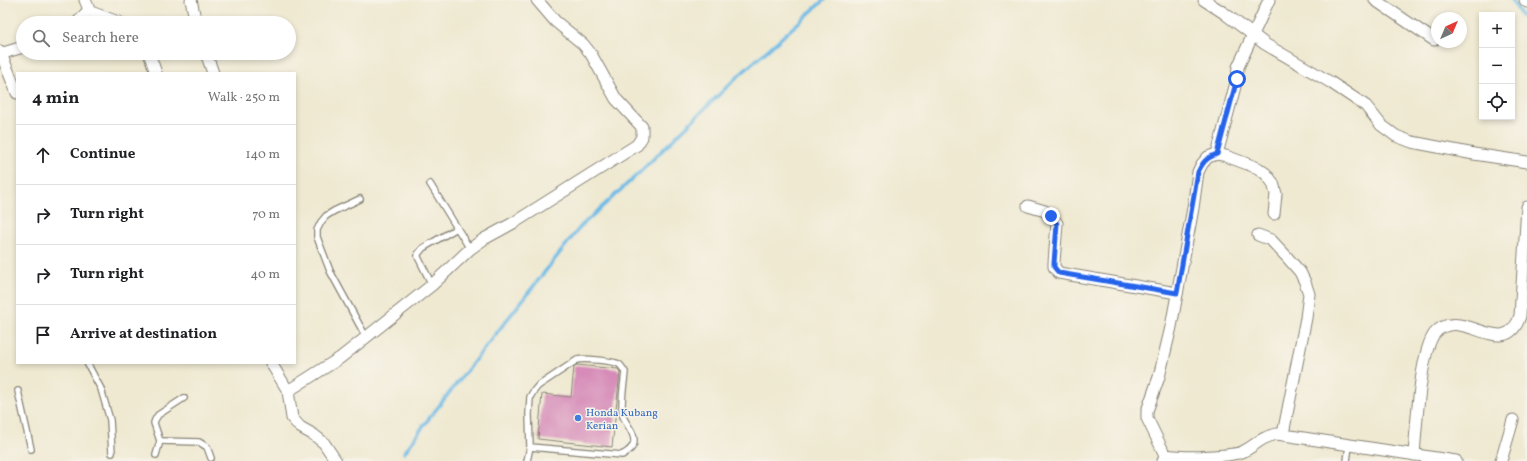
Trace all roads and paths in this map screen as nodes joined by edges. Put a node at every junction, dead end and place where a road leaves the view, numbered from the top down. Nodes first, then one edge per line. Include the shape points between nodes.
1 (85, 0) edge
2 (191, 0) edge
3 (537, 0) edge
4 (1204, 0) edge
5 (1269, 0) edge
6 (1376, 0) edge
7 (88, 11) junction
8 (83, 16) edge
9 (102, 16) edge
10 (194, 16) edge
11 (1253, 34) junction
12 (1431, 38) edge
13 (16, 48) edge
14 (0, 53) edge
15 (151, 60) edge
16 (208, 60) edge
17 (156, 72) edge
18 (213, 72) edge
19 (16, 91) edge
20 (1217, 154) junction
21 (1527, 162) edge
22 (430, 184) dead end
23 (360, 199) dead end
24 (1028, 206) dead end
25 (1527, 207) edge
26 (1274, 214) dead end
27 (457, 228) junction
28 (1258, 235) dead end
29 (470, 249) junction
30 (432, 284) junction
31 (1177, 293) junction
32 (366, 337) junction
33 (88, 364) edge
34 (272, 364) edge
35 (18, 391) dead end
36 (288, 391) junction
37 (184, 398) dead end
38 (1513, 420) dead end
39 (1284, 434) junction
40 (160, 442) junction
41 (530, 446) junction
42 (1349, 446) junction
43 (31, 449) dead end
44 (112, 453) dead end
45 (156, 455) dead end
46 (210, 458) dead end
47 (1164, 458) edge
48 (1414, 458) edge
49 (1194, 459) edge
50 (336, 461) edge
51 (528, 461) edge
52 (1347, 461) edge
53 (1456, 461) edge
54 (1501, 461) edge

1 - 7 street
2 - 10 street
3 - 29 street via 555,21 591,54 616,98 642,127 642,137 637,145
4 - 11 street
5 - 11 street
6 - 12 street
7 - 8 street
7 - 9 street
11 - 20 street via 1238,67
11 - 21 street via 1366,106 1396,136 1412,142
13 - 14 street
14 - 19 street
15 - 17 street
16 - 18 street
20 - 26 street via 1258,168 1266,174 1273,183 1276,194
20 - 31 street via 1208,157 1198,172
22 - 27 lane
23 - 32 lane via 326,216 317,230 317,237 330,271
24 - 31 street via 1044,211 1057,224 1054,267 1059,273
25 - 48 street via 1520,316 1517,326 1511,333 1501,336 1452,324 1441,327 1434,334 1429,342 1423,370
27 - 29 lane
27 - 30 lane via 423,248 418,254
28 - 39 street via 1272,240 1300,272 1309,294
29 - 30 street
30 - 32 street
31 - 47 street via 1159,377 1147,411 1147,418
32 - 36 street via 340,358
33 - 44 lane via 101,390 110,420
34 - 36 street
35 - 43 lane
36 - 50 street via 292,418 300,428 324,443
37 - 40 lane via 158,415 155,420
38 - 54 street
39 - 42 street
39 - 49 street via 1268,436 1241,453
40 - 45 lane
40 - 46 lane via 199,442 207,446
41 - 41 lane via 622,455 628,452 634,441 623,415 625,372 622,367 618,363 583,358 538,386 530,397
41 - 51 lane
42 - 48 street
42 - 52 lane
47 - 49 street
48 - 53 street

